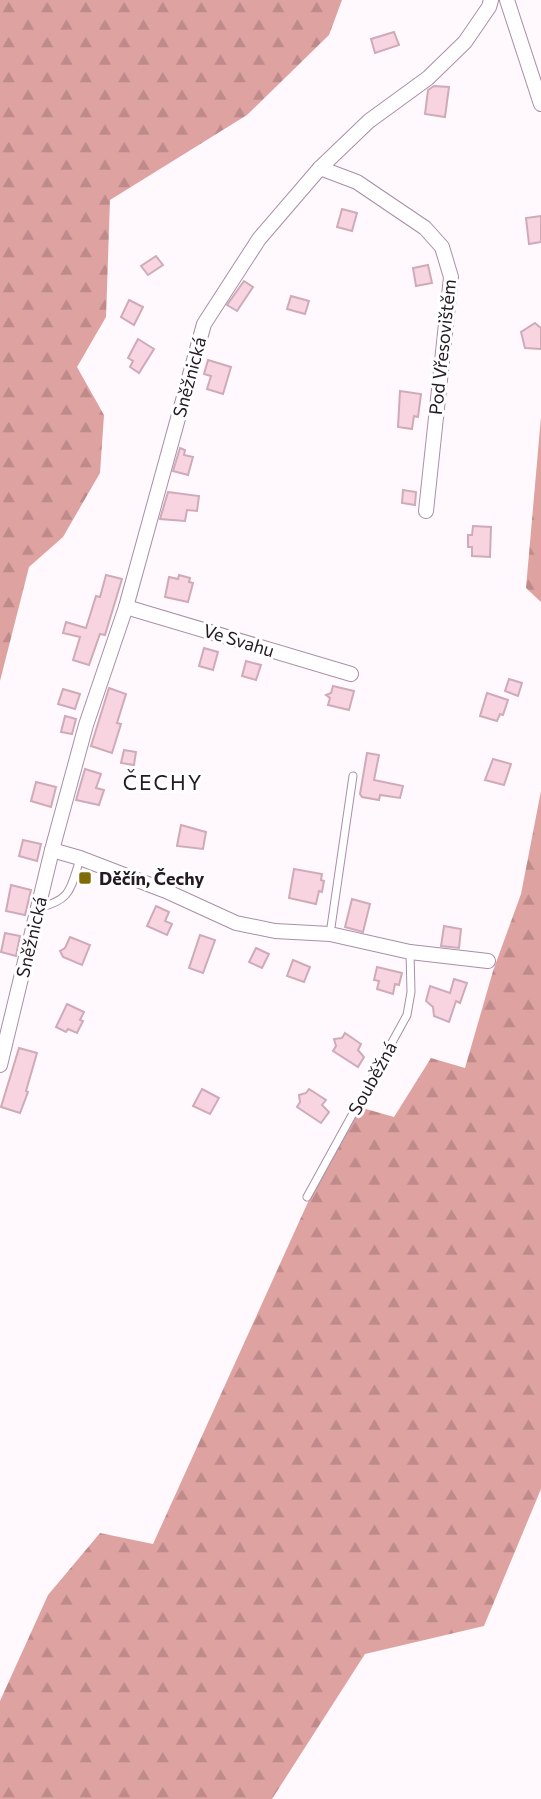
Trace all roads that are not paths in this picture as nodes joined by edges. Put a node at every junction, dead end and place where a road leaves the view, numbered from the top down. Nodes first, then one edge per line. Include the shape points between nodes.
1 (491, 0) edge
2 (507, 0) edge
3 (541, 104) edge
4 (320, 169) junction
5 (426, 511) dead end
6 (126, 607) junction
7 (351, 674) dead end
8 (353, 776) dead end
9 (52, 850) junction
10 (80, 858) junction
11 (37, 908) junction
12 (330, 934) junction
13 (410, 952) junction
14 (488, 961) dead end
15 (0, 1065) edge
16 (307, 1197) dead end

1 - 4 street, Sněžnická via 466,42 428,78 369,121
2 - 3 street
4 - 5 street, Pod Vřesovištěm via 357,181 425,228 442,247 451,277
4 - 6 street, Sněžnická via 259,239 204,324
6 - 7 street, Ve Svahu
6 - 9 street, Sněžnická via 86,725
8 - 12 lane
9 - 10 street
9 - 11 street, Sněžnická
10 - 11 lane via 69,895
10 - 12 street via 236,923
11 - 15 street, Sněžnická
12 - 13 street
13 - 14 street
13 - 16 lane, Souběžná via 407,1015

